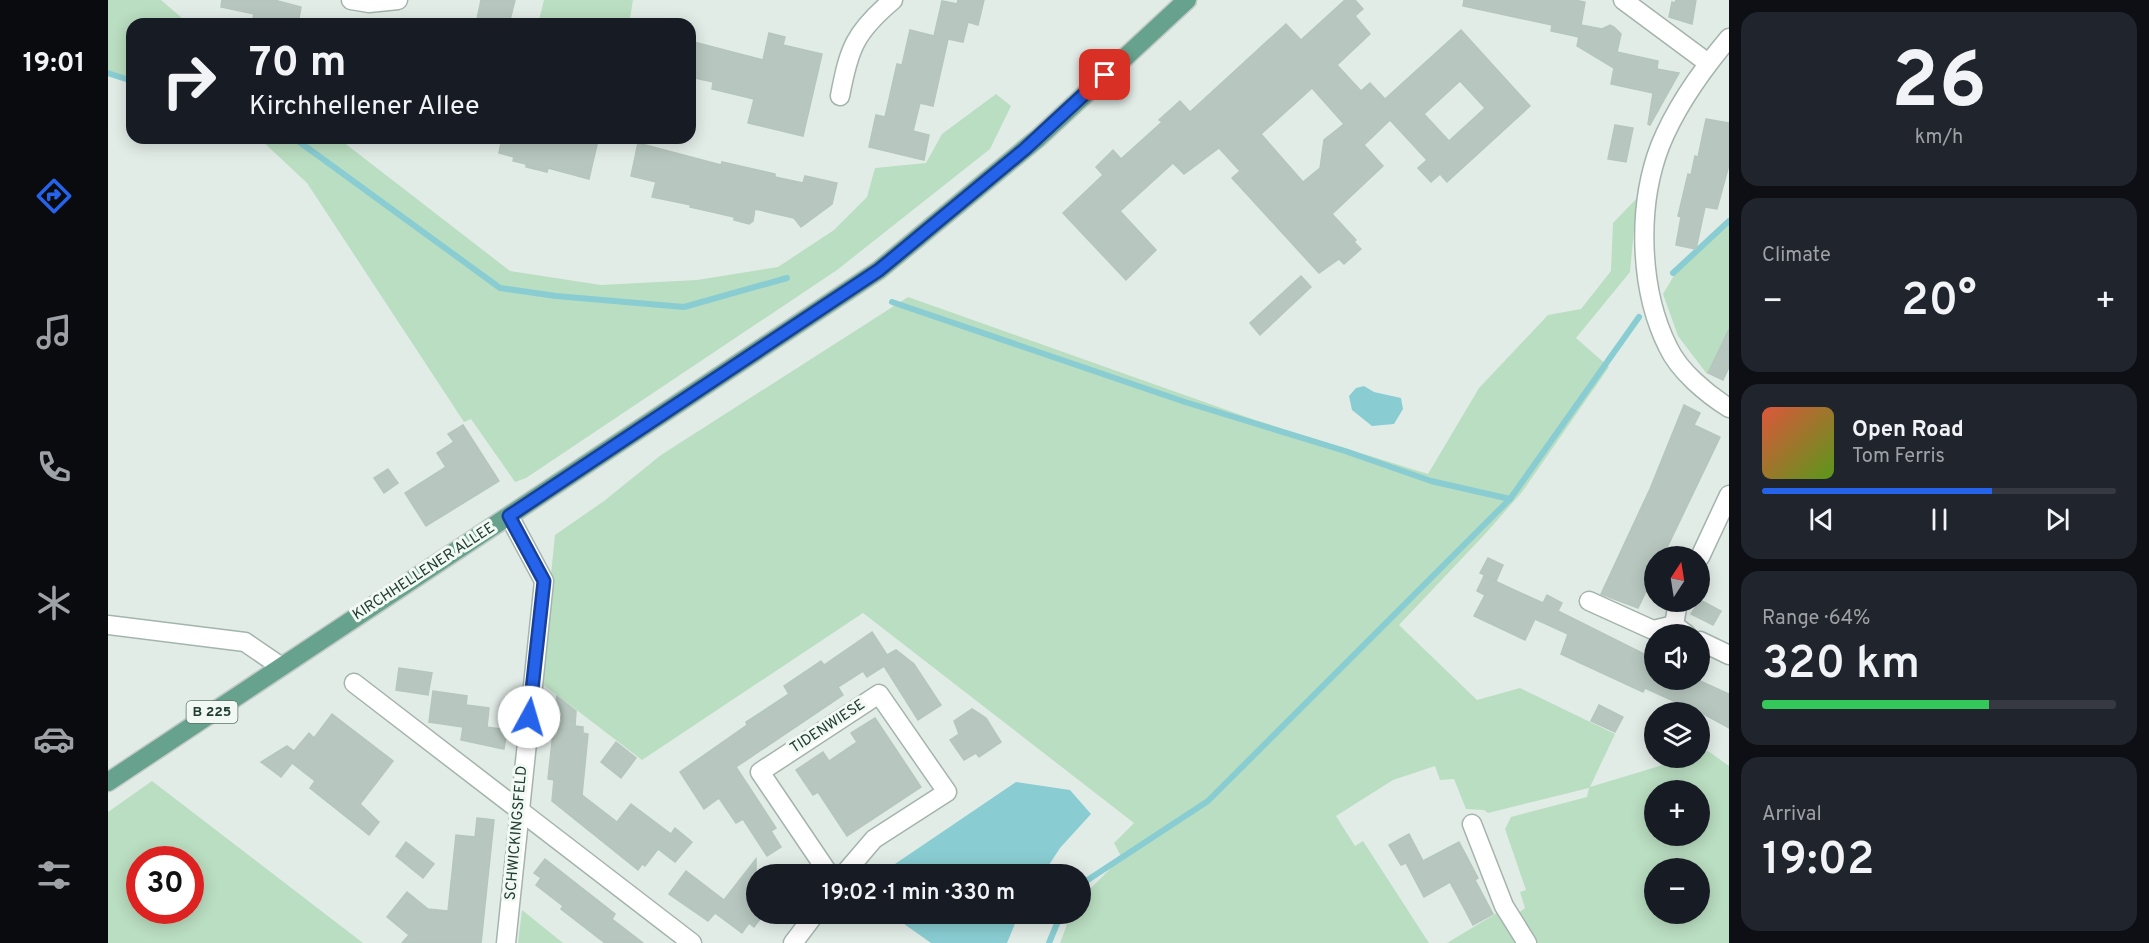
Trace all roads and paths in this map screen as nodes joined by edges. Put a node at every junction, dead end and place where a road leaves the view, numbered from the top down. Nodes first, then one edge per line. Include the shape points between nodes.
1 (351, 0) edge
2 (398, 0) edge
3 (893, 0) edge
4 (1187, 0) edge
5 (1623, 0) edge
6 (1729, 38) edge
7 (1708, 63) junction
8 (840, 96) dead end
9 (1729, 408) edge
10 (1729, 495) edge
11 (509, 516) junction
12 (1705, 546) edge
13 (1589, 601) dead end
14 (108, 625) edge
15 (1644, 626) edge
16 (1710, 646) edge
17 (1729, 655) edge
18 (280, 666) junction
19 (354, 683) dead end
20 (108, 782) edge
21 (518, 807) junction
22 (1472, 824) dead end
23 (822, 864) edge
24 (853, 864) edge
25 (807, 924) edge
26 (506, 943) edge
27 (692, 943) edge
28 (793, 943) edge
29 (1527, 943) edge

1 - 2 street
3 - 8 street via 869,20 854,43
4 - 11 main road, KIRCHHELLENER ALLEE / B 225 via 1038,138 879,270
5 - 7 street
6 - 7 street
7 - 9 street via 1660,147 1643,251 1668,349 1692,378
10 - 12 street
11 - 18 main road, KIRCHHELLENER ALLEE / B 225
11 - 21 street, SCHWICKINGSFELD via 544,581
13 - 15 street
14 - 18 street via 245,642
16 - 17 street
18 - 20 main road, KIRCHHELLENER ALLEE / B 225
19 - 21 street
21 - 26 street, SCHWICKINGSFELD
21 - 27 street
22 - 29 street via 1504,906
23 - 24 street, TIDENWIESE via 760,772 879,694 947,792 874,839
25 - 28 street

